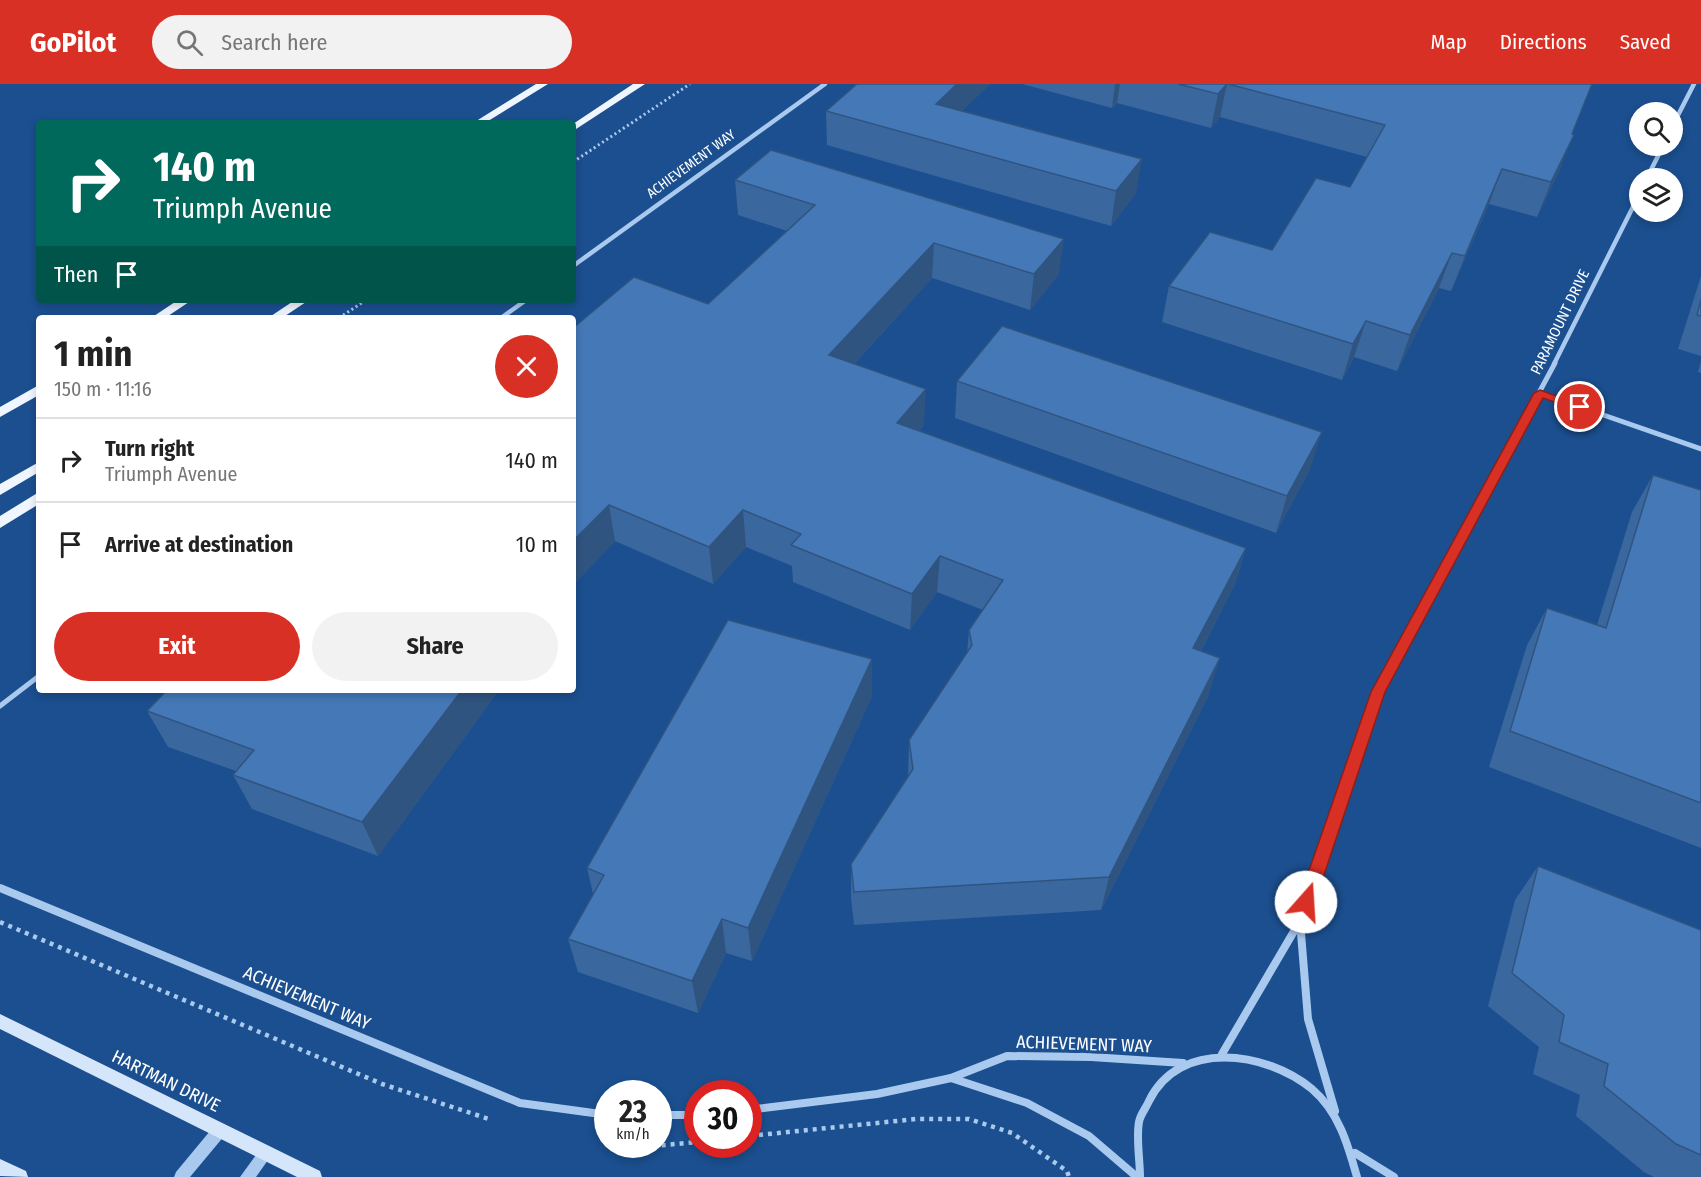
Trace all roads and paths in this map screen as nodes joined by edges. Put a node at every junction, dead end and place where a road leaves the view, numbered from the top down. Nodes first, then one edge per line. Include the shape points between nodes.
1 (543, 84) edge
2 (640, 84) edge
3 (690, 84) edge
4 (825, 84) edge
5 (1694, 84) edge
6 (1683, 106) edge
7 (483, 120) edge
8 (576, 126) edge
9 (576, 160) edge
10 (1629, 215) edge
11 (576, 264) edge
12 (181, 303) edge
13 (299, 303) edge
14 (362, 303) edge
15 (522, 303) edge
16 (162, 315) edge
17 (279, 315) edge
18 (283, 315) edge
19 (344, 315) edge
20 (505, 315) edge
21 (36, 391) edge
22 (1540, 393) junction
23 (0, 413) edge
24 (1701, 449) edge
25 (36, 468) edge
26 (0, 490) edge
27 (36, 499) edge
28 (0, 523) edge
29 (36, 678) edge
30 (0, 706) edge
31 (0, 888) edge
32 (1300, 921) junction
33 (0, 922) edge
34 (0, 1021) edge
35 (1222, 1054) junction
36 (1184, 1064) junction
37 (951, 1078) junction
38 (762, 1108) edge
39 (594, 1113) edge
40 (1335, 1113) junction
41 (496, 1121) dead end
42 (220, 1130) junction
43 (762, 1135) edge
44 (266, 1153) junction
45 (1355, 1153) junction
46 (0, 1167) edge
47 (20, 1177) edge
48 (181, 1177) edge
49 (247, 1177) edge
50 (314, 1177) edge
51 (1069, 1177) edge
52 (1139, 1177) edge
53 (1357, 1177) edge
54 (1394, 1177) edge

1 - 7 main road
2 - 8 main road
3 - 9 path
4 - 11 street, ACHIEVEMENT WAY
5 - 6 street
10 - 22 street, PARAMOUNT DRIVE
12 - 16 main road
13 - 17 main road
13 - 18 main road
14 - 19 path
15 - 20 street
21 - 23 main road
22 - 24 street
22 - 32 street, PARAMOUNT DRIVE via 1378,692
25 - 26 main road
27 - 28 main road
29 - 30 street
31 - 39 street, ACHIEVEMENT WAY via 520,1103
32 - 35 street, PARAMOUNT DRIVE
32 - 40 street, PARAMOUNT DRIVE via 1308,1019
33 - 41 path via 382,1084
34 - 42 main road, HARTMAN DRIVE
35 - 36 street
35 - 40 street via 1265,1060 1304,1081
36 - 37 street, ACHIEVEMENT WAY via 1007,1056
36 - 52 street via 1153,1088 1137,1124 1135,1151
37 - 38 street, ACHIEVEMENT WAY via 876,1094
37 - 52 street via 1027,1103 1089,1136
40 - 45 street
42 - 44 main road, HARTMAN DRIVE
42 - 48 street
43 - 51 path via 916,1119 969,1119 1012,1133 1067,1171
44 - 49 street
44 - 50 main road, HARTMAN DRIVE
45 - 53 street
45 - 54 street
46 - 47 main road

